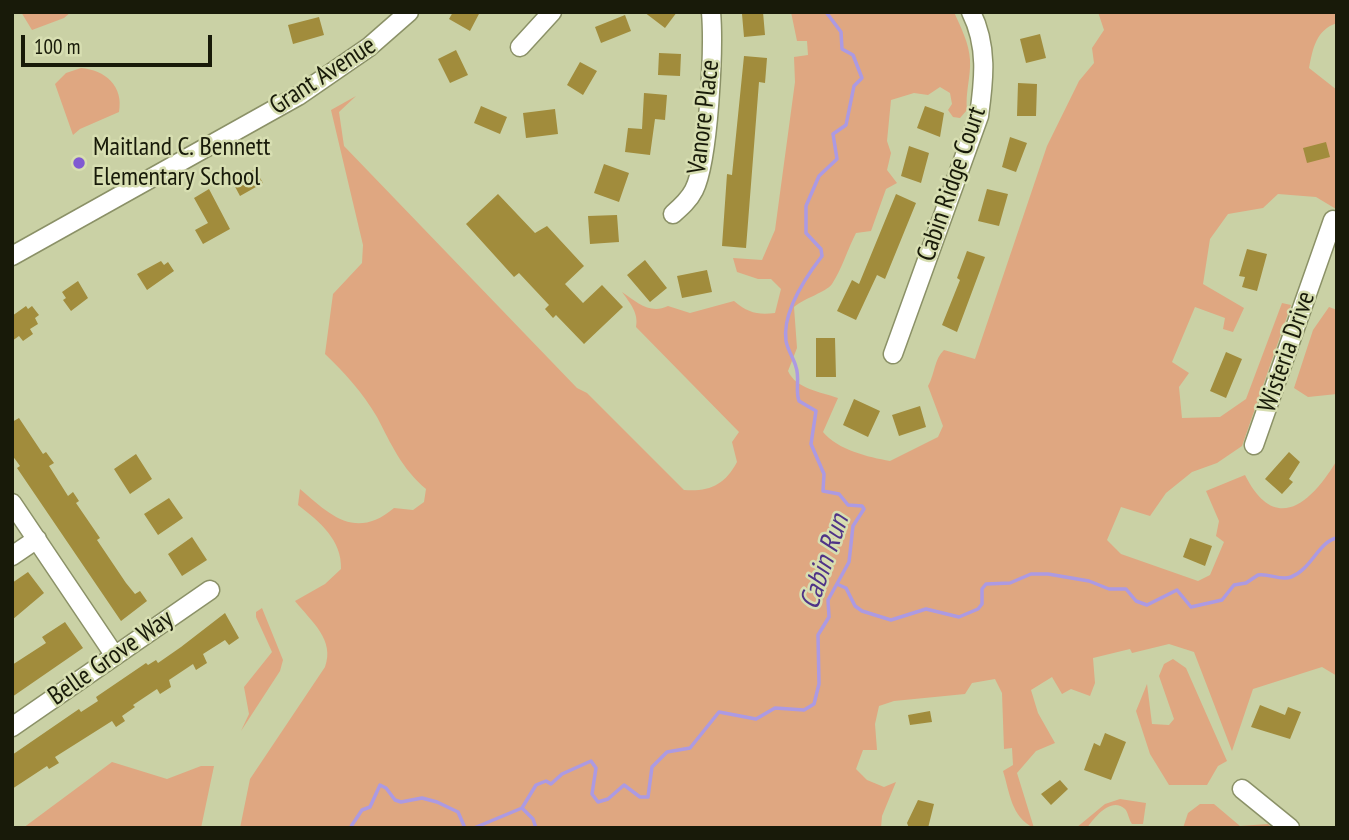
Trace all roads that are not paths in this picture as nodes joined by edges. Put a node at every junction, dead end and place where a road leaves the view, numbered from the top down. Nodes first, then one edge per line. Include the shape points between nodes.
1 (409, 12) edge
2 (552, 12) edge
3 (711, 12) edge
4 (971, 12) edge
5 (520, 47) dead end
6 (673, 214) dead end
7 (1335, 221) edge
8 (12, 256) edge
9 (892, 354) dead end
10 (1254, 445) dead end
11 (12, 503) edge
12 (37, 539) junction
13 (12, 556) edge
14 (211, 590) dead end
15 (115, 656) junction
16 (12, 727) edge
17 (1242, 789) dead end
18 (1290, 828) edge

1 - 8 street, Grant Avenue via 369,47 298,96
2 - 5 street
3 - 6 street, Vanore Place via 712,62 699,175 687,201
4 - 9 street, Cabin Ridge Court via 984,51 979,116
7 - 10 street, Wisteria Drive
11 - 12 street
12 - 13 street
12 - 15 street
14 - 15 street, Belle Grove Way
15 - 16 street, Belle Grove Way
17 - 18 street

